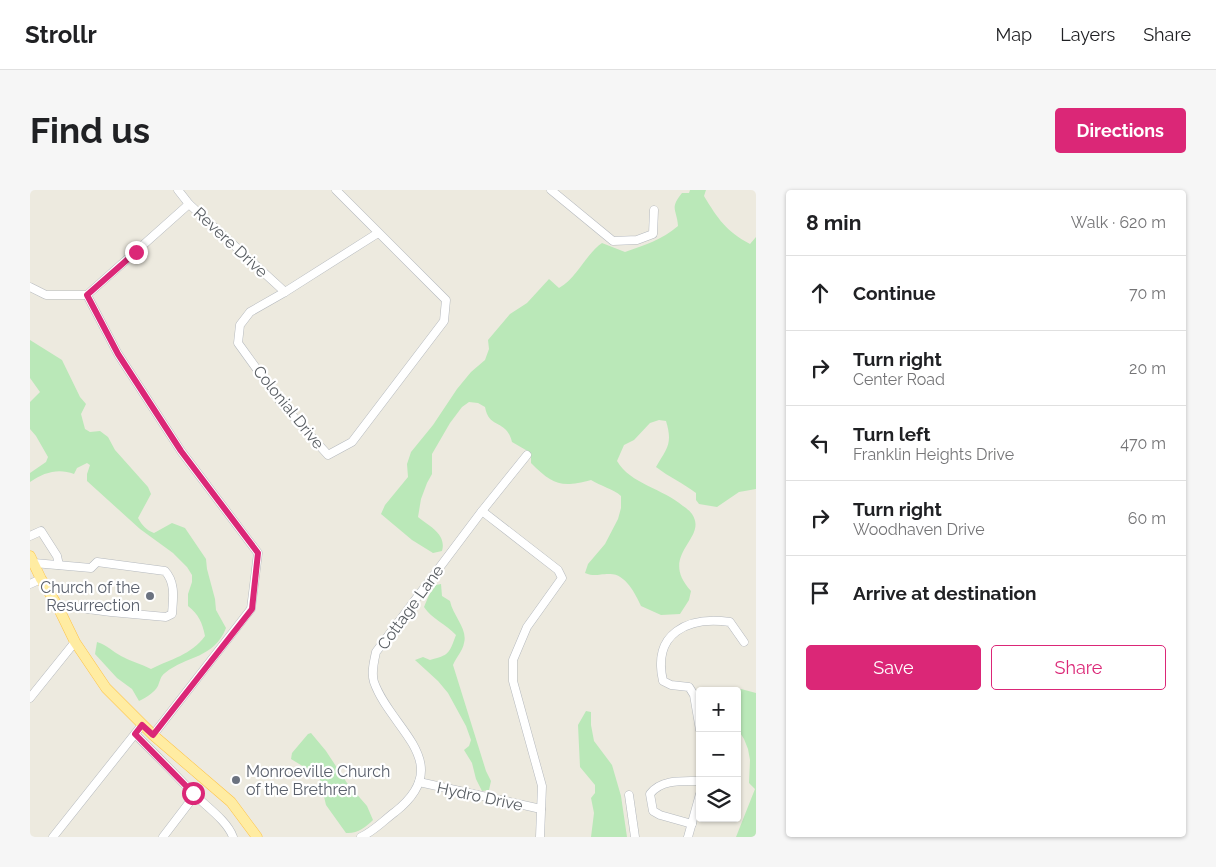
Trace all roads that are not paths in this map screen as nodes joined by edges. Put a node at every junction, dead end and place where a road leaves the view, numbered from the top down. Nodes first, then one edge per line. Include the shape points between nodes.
1 (178, 190) edge
2 (336, 190) edge
3 (551, 190) edge
4 (190, 204) junction
5 (654, 210) dead end
6 (378, 233) junction
7 (30, 286) edge
8 (285, 292) junction
9 (87, 295) junction
10 (526, 455) dead end
11 (482, 511) junction
12 (30, 536) edge
13 (32, 560) edge
14 (59, 565) junction
15 (41, 579) junction
16 (30, 584) edge
17 (57, 605) junction
18 (75, 642) junction
19 (744, 642) dead end
20 (30, 698) edge
21 (696, 707) edge
22 (142, 725) junction
23 (135, 734) junction
24 (153, 735) junction
25 (696, 781) edge
26 (419, 782) junction
27 (629, 794) dead end
28 (194, 795) junction
29 (541, 809) junction
30 (696, 809) edge
31 (692, 824) junction
32 (53, 837) edge
33 (163, 837) edge
34 (233, 837) edge
35 (257, 837) edge
36 (361, 837) edge
37 (540, 837) edge
38 (634, 837) edge
39 (688, 837) edge

1 - 4 street, Revere Drive
2 - 6 street, Colonial Drive
3 - 5 street via 613,241 636,240 653,234
4 - 8 street, Revere Drive
4 - 9 street
6 - 8 street, Colonial Drive
6 - 8 street, Colonial Drive via 446,300 444,321 352,442 328,455 282,404 238,343 240,325 250,312
7 - 9 street via 46,295
9 - 24 street via 118,354 181,451 258,553 252,609
10 - 11 street, Cottage Lane
11 - 26 street, Cottage Lane via 376,652 374,681 417,749 421,766
11 - 29 street via 558,570 562,578 527,627 513,660 513,681 542,786
12 - 14 street via 40,531 57,556
13 - 14 street
13 - 15 main road
14 - 17 street via 91,568 97,562 165,571 170,576 173,601 172,614 166,617
15 - 16 street
15 - 17 main road
17 - 18 main road
18 - 20 street
18 - 22 main road via 106,688
19 - 21 street via 730,622 713,619 687,624 671,635 662,648 662,681 689,687
22 - 23 street
22 - 24 main road
23 - 28 street
23 - 32 street
24 - 35 main road via 230,802
25 - 31 street via 664,784 654,788 650,794 653,811
26 - 29 street, Hydro Drive
26 - 36 street via 400,807
27 - 38 street
28 - 33 street
28 - 34 street via 214,812
29 - 37 street
30 - 31 street
31 - 39 street

